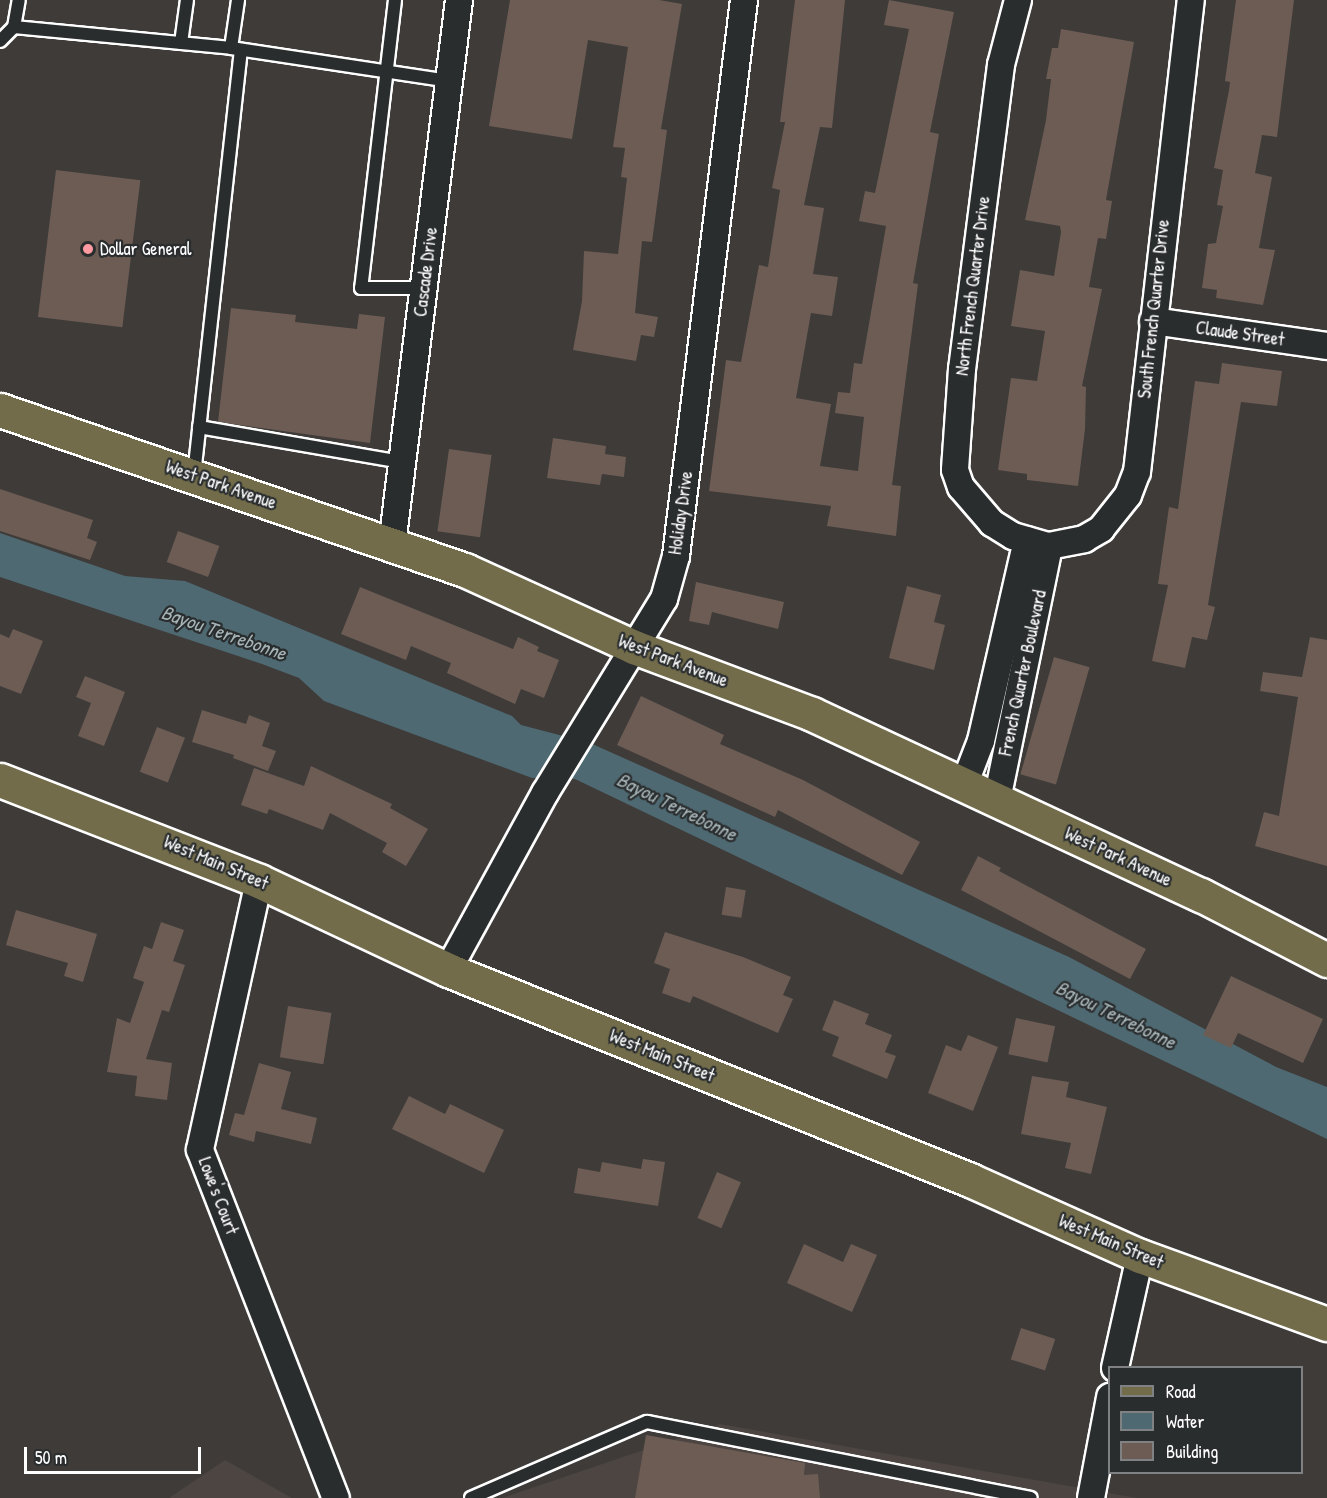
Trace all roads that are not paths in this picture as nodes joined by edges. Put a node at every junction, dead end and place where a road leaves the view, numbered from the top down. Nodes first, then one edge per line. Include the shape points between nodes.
1 (19, 0) edge
2 (187, 0) edge
3 (238, 0) edge
4 (395, 0) edge
5 (459, 0) edge
6 (744, 0) edge
7 (1018, 0) edge
8 (1191, 0) edge
9 (14, 27) junction
10 (0, 41) edge
11 (181, 44) junction
12 (236, 50) junction
13 (385, 71) junction
14 (449, 81) junction
15 (424, 288) junction
16 (1153, 321) junction
17 (1327, 346) edge
18 (0, 410) edge
19 (199, 427) junction
20 (402, 462) junction
21 (194, 476) junction
22 (1038, 543) junction
23 (392, 545) junction
24 (634, 647) junction
25 (0, 780) edge
26 (964, 785) junction
27 (997, 800) junction
28 (259, 880) junction
29 (1327, 960) edge
30 (448, 970) junction
31 (1140, 1256) junction
32 (1327, 1324) edge
33 (1115, 1366) edge
34 (1108, 1408) edge
35 (336, 1498) edge
36 (471, 1498) edge
37 (1031, 1498) edge
38 (1091, 1498) edge

1 - 9 lane
2 - 11 lane
3 - 12 lane
4 - 13 lane
5 - 14 street, Cascade Drive
6 - 24 street, Holiday Drive via 676,556 664,599
7 - 22 street, North French Quarter Drive via 1001,65 962,369 955,470 961,488 992,523
8 - 16 street, South French Quarter Drive
9 - 10 lane
9 - 11 lane
11 - 12 lane
12 - 13 lane
12 - 19 lane
13 - 14 lane
13 - 15 lane via 361,288
14 - 15 street, Cascade Drive
15 - 20 street, Cascade Drive
16 - 17 street, Claude Street
16 - 22 street, South French Quarter Drive via 1137,472 1128,495 1101,529 1084,539
18 - 21 main road, West Park Avenue
19 - 20 lane
19 - 21 lane
20 - 23 street, Cascade Drive
21 - 23 main road, West Park Avenue
22 - 26 street, French Quarter Boulevard via 981,741
22 - 27 street, French Quarter Boulevard
23 - 24 main road, West Park Avenue via 465,570
24 - 26 main road, West Park Avenue via 812,714
24 - 30 street, Holiday Drive via 545,793
25 - 28 main road, West Main Street
26 - 27 main road, West Park Avenue
27 - 29 main road, West Park Avenue via 1201,895
28 - 30 main road, West Main Street
28 - 35 street, Lowe's Court via 200,1150
30 - 31 main road, West Main Street via 970,1180
31 - 32 main road, West Main Street
31 - 33 street
34 - 38 street
36 - 37 lane via 647,1422

